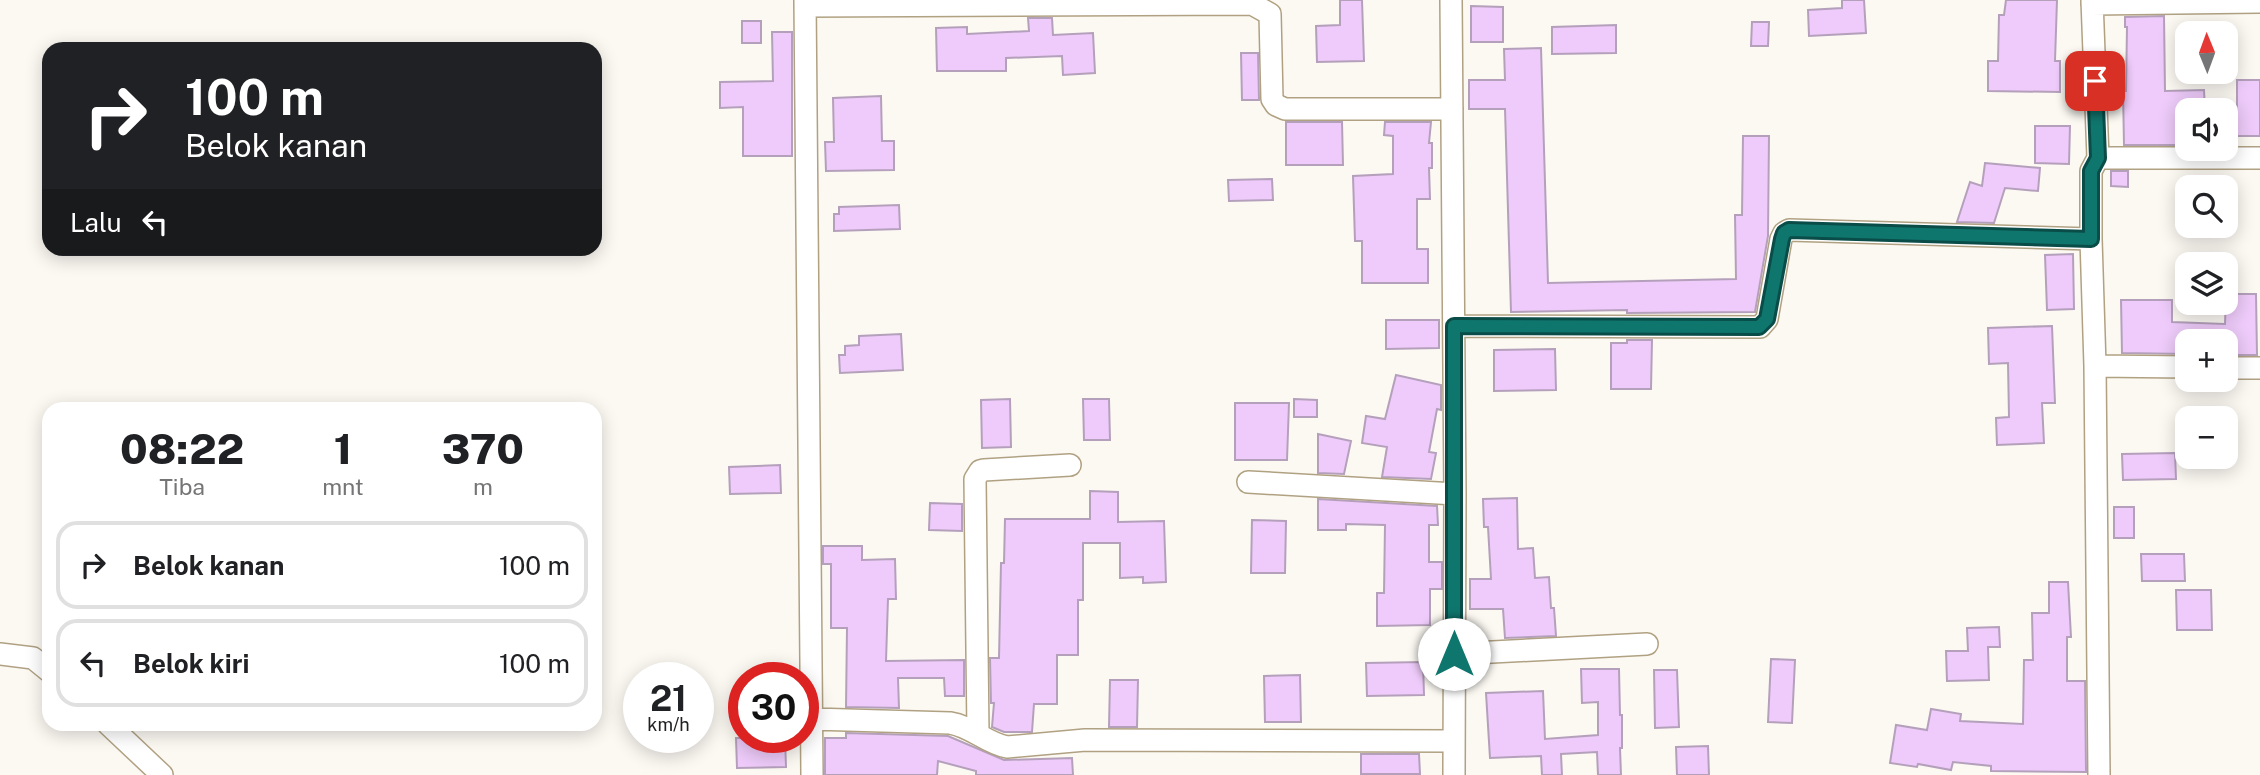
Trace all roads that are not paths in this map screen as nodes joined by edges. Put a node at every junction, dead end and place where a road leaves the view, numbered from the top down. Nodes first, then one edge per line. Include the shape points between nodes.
1 (1451, 0) edge
2 (2092, 2) edge
3 (2260, 2) edge
4 (805, 3) edge
5 (1452, 109) junction
6 (2098, 158) junction
7 (2260, 158) edge
8 (2091, 239) junction
9 (1454, 326) junction
10 (2095, 366) junction
11 (2175, 367) edge
12 (2238, 368) edge
13 (2260, 368) edge
14 (1070, 465) dead end
15 (1248, 482) dead end
16 (1455, 494) junction
17 (1647, 644) dead end
18 (0, 654) edge
19 (1454, 654) junction
20 (812, 662) edge
21 (42, 666) edge
22 (819, 719) edge
23 (115, 731) edge
24 (978, 734) junction
25 (1454, 741) junction
26 (813, 753) edge
27 (162, 775) edge
28 (813, 775) edge
29 (1454, 775) edge
30 (2099, 775) edge

1 - 5 street
2 - 3 street
2 - 6 street
4 - 5 street via 1252,4 1270,14 1272,99 1276,105 1285,109
4 - 20 street
5 - 9 street
6 - 7 street
6 - 8 street via 2091,171
8 - 9 street via 1789,230 1782,239 1767,319 1759,327
8 - 10 street
9 - 16 street
10 - 11 street
10 - 30 street
12 - 13 street
14 - 24 street via 985,470 975,479
15 - 16 street
16 - 19 street
17 - 19 street
18 - 21 street via 30,657
19 - 25 street
22 - 24 street via 950,723
23 - 27 street
24 - 25 street via 1007,747 1085,740
25 - 29 street
26 - 28 street

